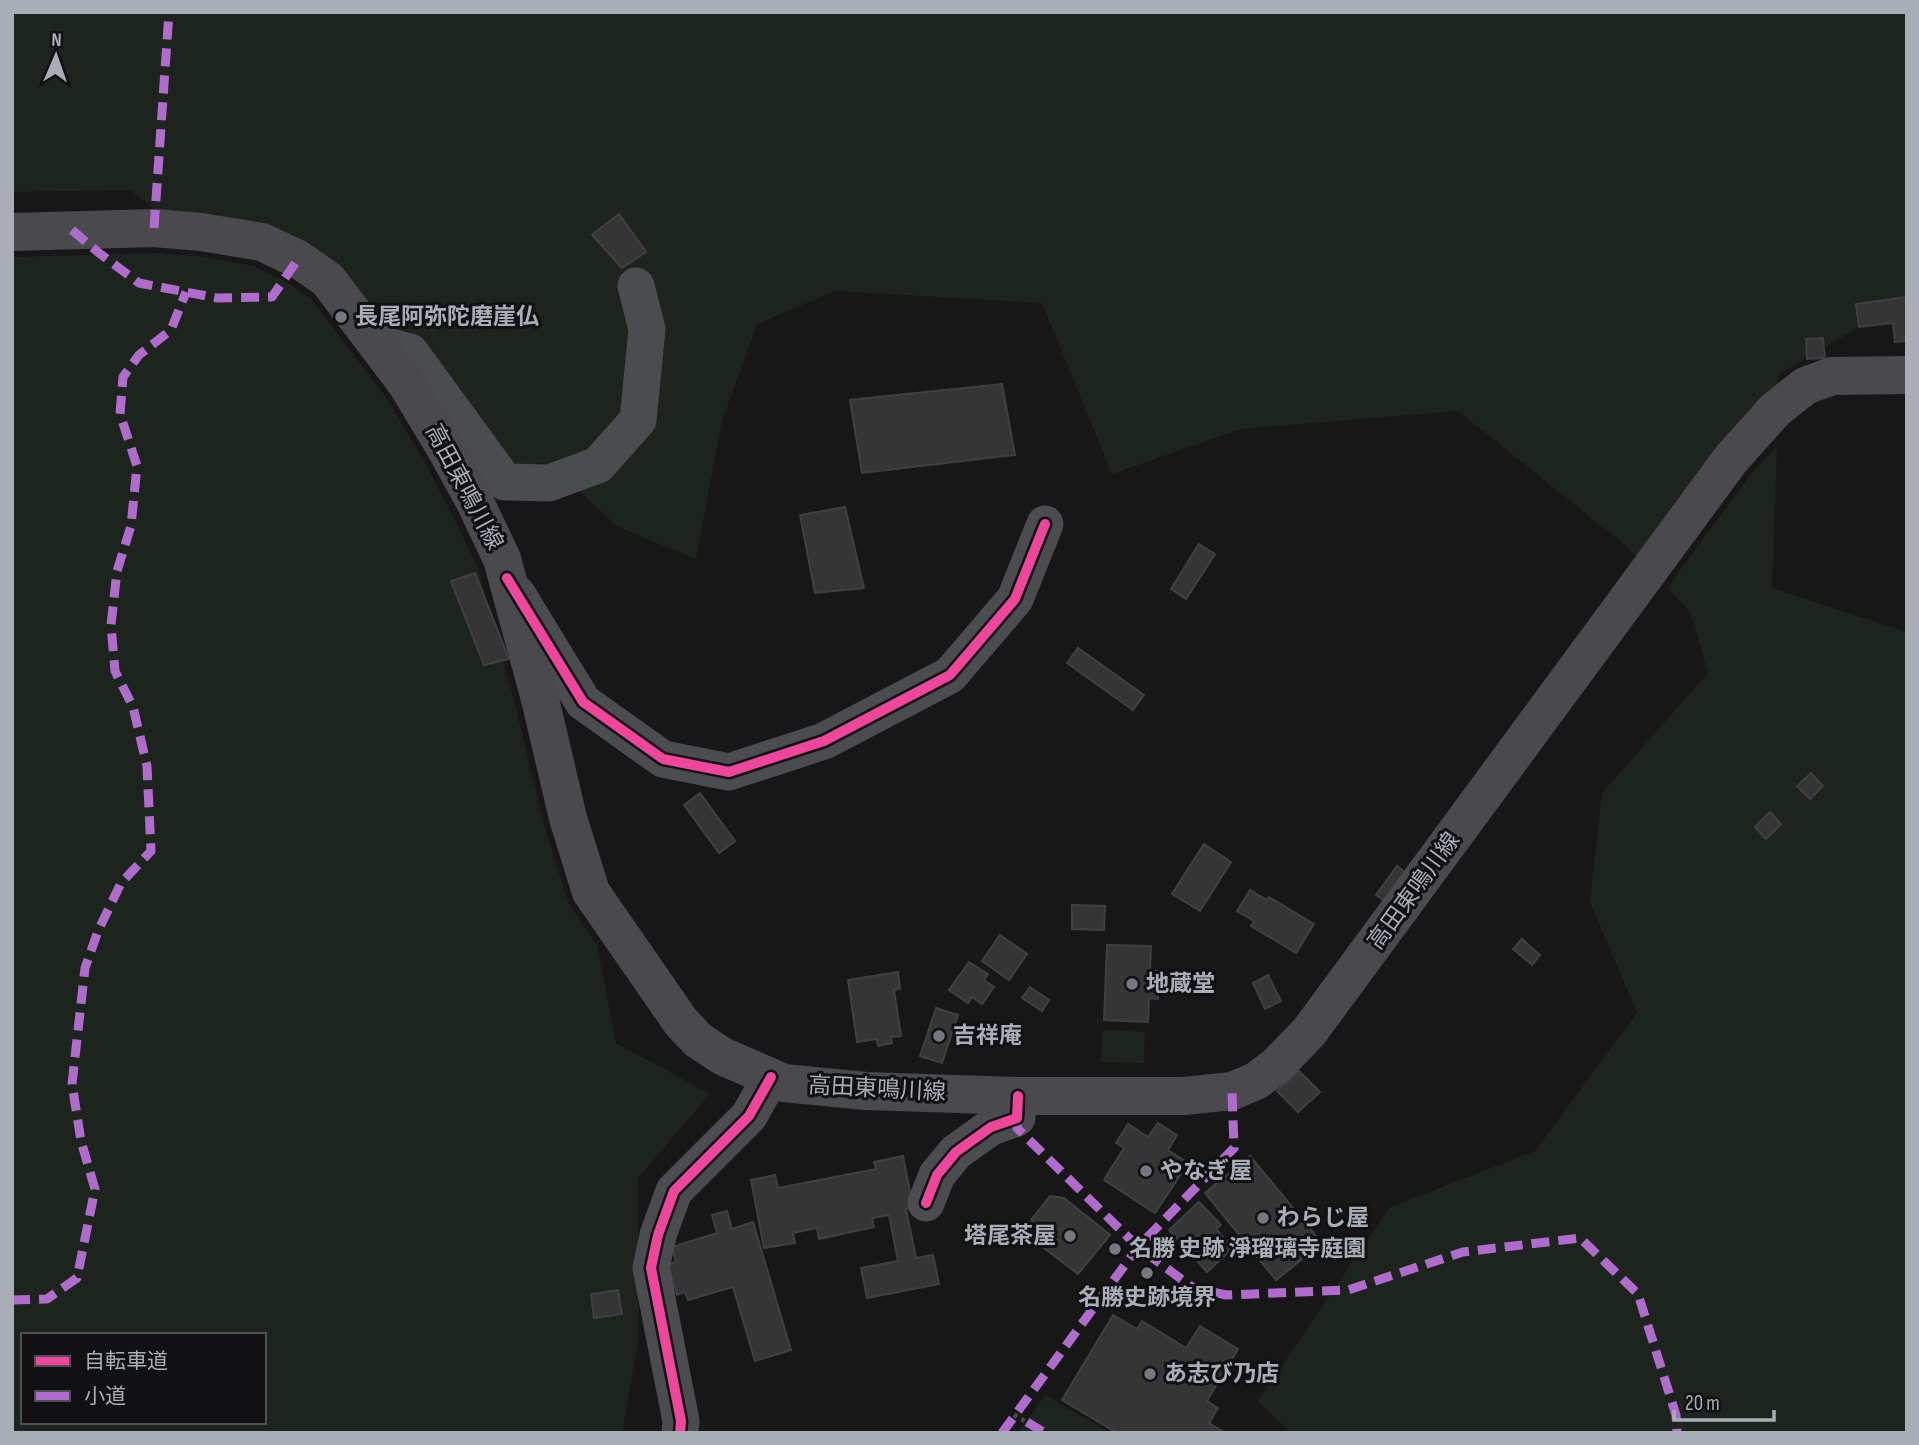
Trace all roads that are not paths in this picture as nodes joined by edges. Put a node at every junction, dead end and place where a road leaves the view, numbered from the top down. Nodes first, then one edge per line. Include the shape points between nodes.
1 (12, 232) edge
2 (636, 286) dead end
3 (377, 343) junction
4 (1907, 375) edge
5 (1045, 524) dead end
6 (507, 578) junction
7 (771, 1077) junction
8 (1018, 1096) junction
9 (926, 1203) dead end
10 (680, 1433) edge

1 - 3 main road, 高田東鳴川線 via 155,228 262,242 328,280
2 - 3 street via 647,329 638,419 598,465 549,483 505,482 410,352
3 - 6 main road, 高田東鳴川線 via 447,451 502,559
4 - 8 main road, 高田東鳴川線 via 1832,376 1805,386 1775,410 1731,459 1309,1032 1276,1066 1232,1091 1184,1096
5 - 6 street via 1015,599 950,675 824,741 729,772 663,759 583,702
6 - 7 main road, 高田東鳴川線 via 591,892 698,1040
7 - 8 main road, 高田東鳴川線 via 784,1083 866,1091
7 - 10 street via 749,1116 674,1191 658,1235 651,1268
8 - 9 street via 1017,1118 991,1127 956,1152 937,1175

